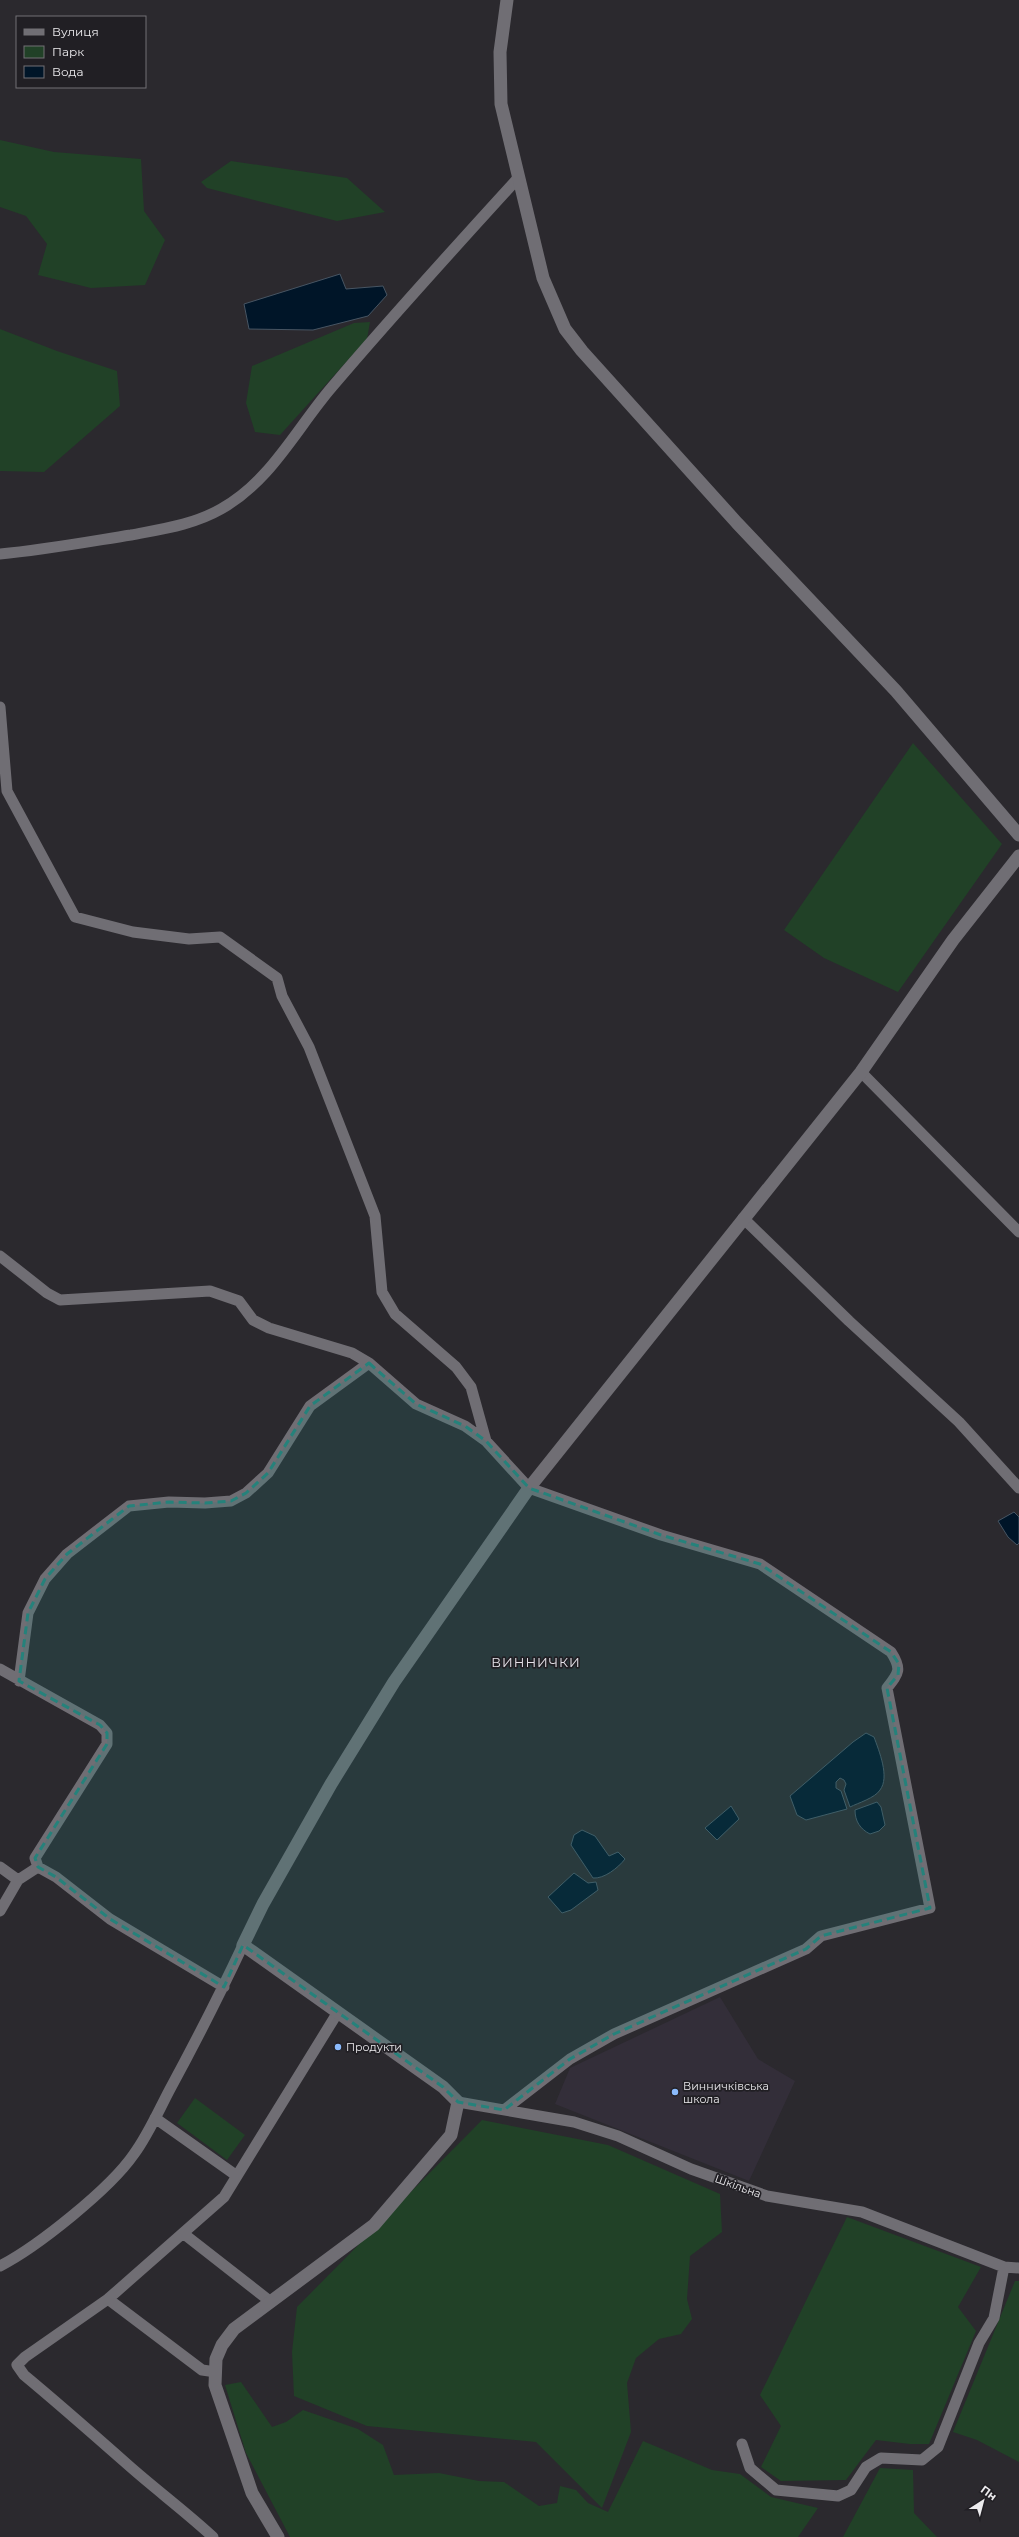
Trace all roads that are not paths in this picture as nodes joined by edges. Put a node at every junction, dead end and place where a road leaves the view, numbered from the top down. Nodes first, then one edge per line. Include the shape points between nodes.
1 (507, 0) edge
2 (519, 177) junction
3 (0, 554) edge
4 (0, 707) edge
5 (1019, 834) edge
6 (1019, 856) edge
7 (860, 1072) junction
8 (743, 1218) junction
9 (1019, 1232) edge
10 (0, 1256) edge
11 (369, 1363) junction
12 (486, 1441) junction
13 (529, 1488) junction
14 (1019, 1488) edge
15 (0, 1668) edge
16 (19, 1681) junction
17 (0, 1867) edge
18 (38, 1867) junction
19 (18, 1880) junction
20 (0, 1911) edge
21 (243, 1945) junction
22 (224, 1987) junction
23 (338, 2012) junction
24 (458, 2102) junction
25 (504, 2110) junction
26 (155, 2118) junction
27 (237, 2176) junction
28 (184, 2234) junction
29 (0, 2266) edge
30 (1004, 2267) junction
31 (1019, 2268) edge
32 (108, 2300) junction
33 (271, 2302) junction
34 (216, 2372) junction
35 (742, 2444) dead end
36 (213, 2537) edge
37 (278, 2537) edge

1 - 2 street via 500,52 502,104
2 - 3 street via 382,328 316,406 288,449 253,486 222,509 191,524 49,550
2 - 5 street via 543,278 565,329 737,524 896,691
4 - 12 street via 7,792 75,917 133,932 189,939 220,937 277,978 282,996 309,1047 375,1216 382,1292 395,1314 456,1367 471,1388
6 - 7 street via 953,940
7 - 8 street
7 - 9 street
8 - 13 street
8 - 14 street via 849,1322 959,1422
10 - 11 street via 37,1286 60,1300 210,1291 239,1301 253,1320 269,1328 330,1344
11 - 12 street via 416,1404 465,1426
11 - 16 street via 310,1406 268,1473 246,1493 231,1501 205,1504 169,1502 129,1506 67,1554 45,1579 28,1613
12 - 13 street
13 - 21 street via 382,1701 327,1790
13 - 25 street via 661,1535 760,1564 891,1652 899,1664 898,1675 887,1688 930,1908 821,1936 806,1949 614,2034 570,2059
15 - 16 street
16 - 18 street via 100,1725 107,1733 107,1744 35,1858
17 - 19 street
18 - 19 street
18 - 22 street via 56,1877 110,1919
19 - 20 street
21 - 22 street
21 - 23 street
22 - 26 street
23 - 24 street via 443,2087
23 - 27 street
24 - 25 street, Шкільна
24 - 33 street via 451,2135 374,2225
25 - 30 street, Шкільна via 574,2122 618,2136 691,2168 767,2196 862,2212
26 - 27 street
26 - 29 street via 134,2154 113,2179 23,2252
27 - 28 street via 224,2197
28 - 32 street
28 - 33 street
30 - 31 street, Шкільна
30 - 35 street via 994,2318 979,2343 938,2447 922,2460 882,2458 866,2467 851,2490 838,2496 776,2490 750,2468
32 - 34 street via 202,2370
32 - 36 street via 24,2357 17,2365 24,2375
33 - 34 street via 234,2329 222,2345 216,2359
34 - 37 street via 215,2385 252,2493

